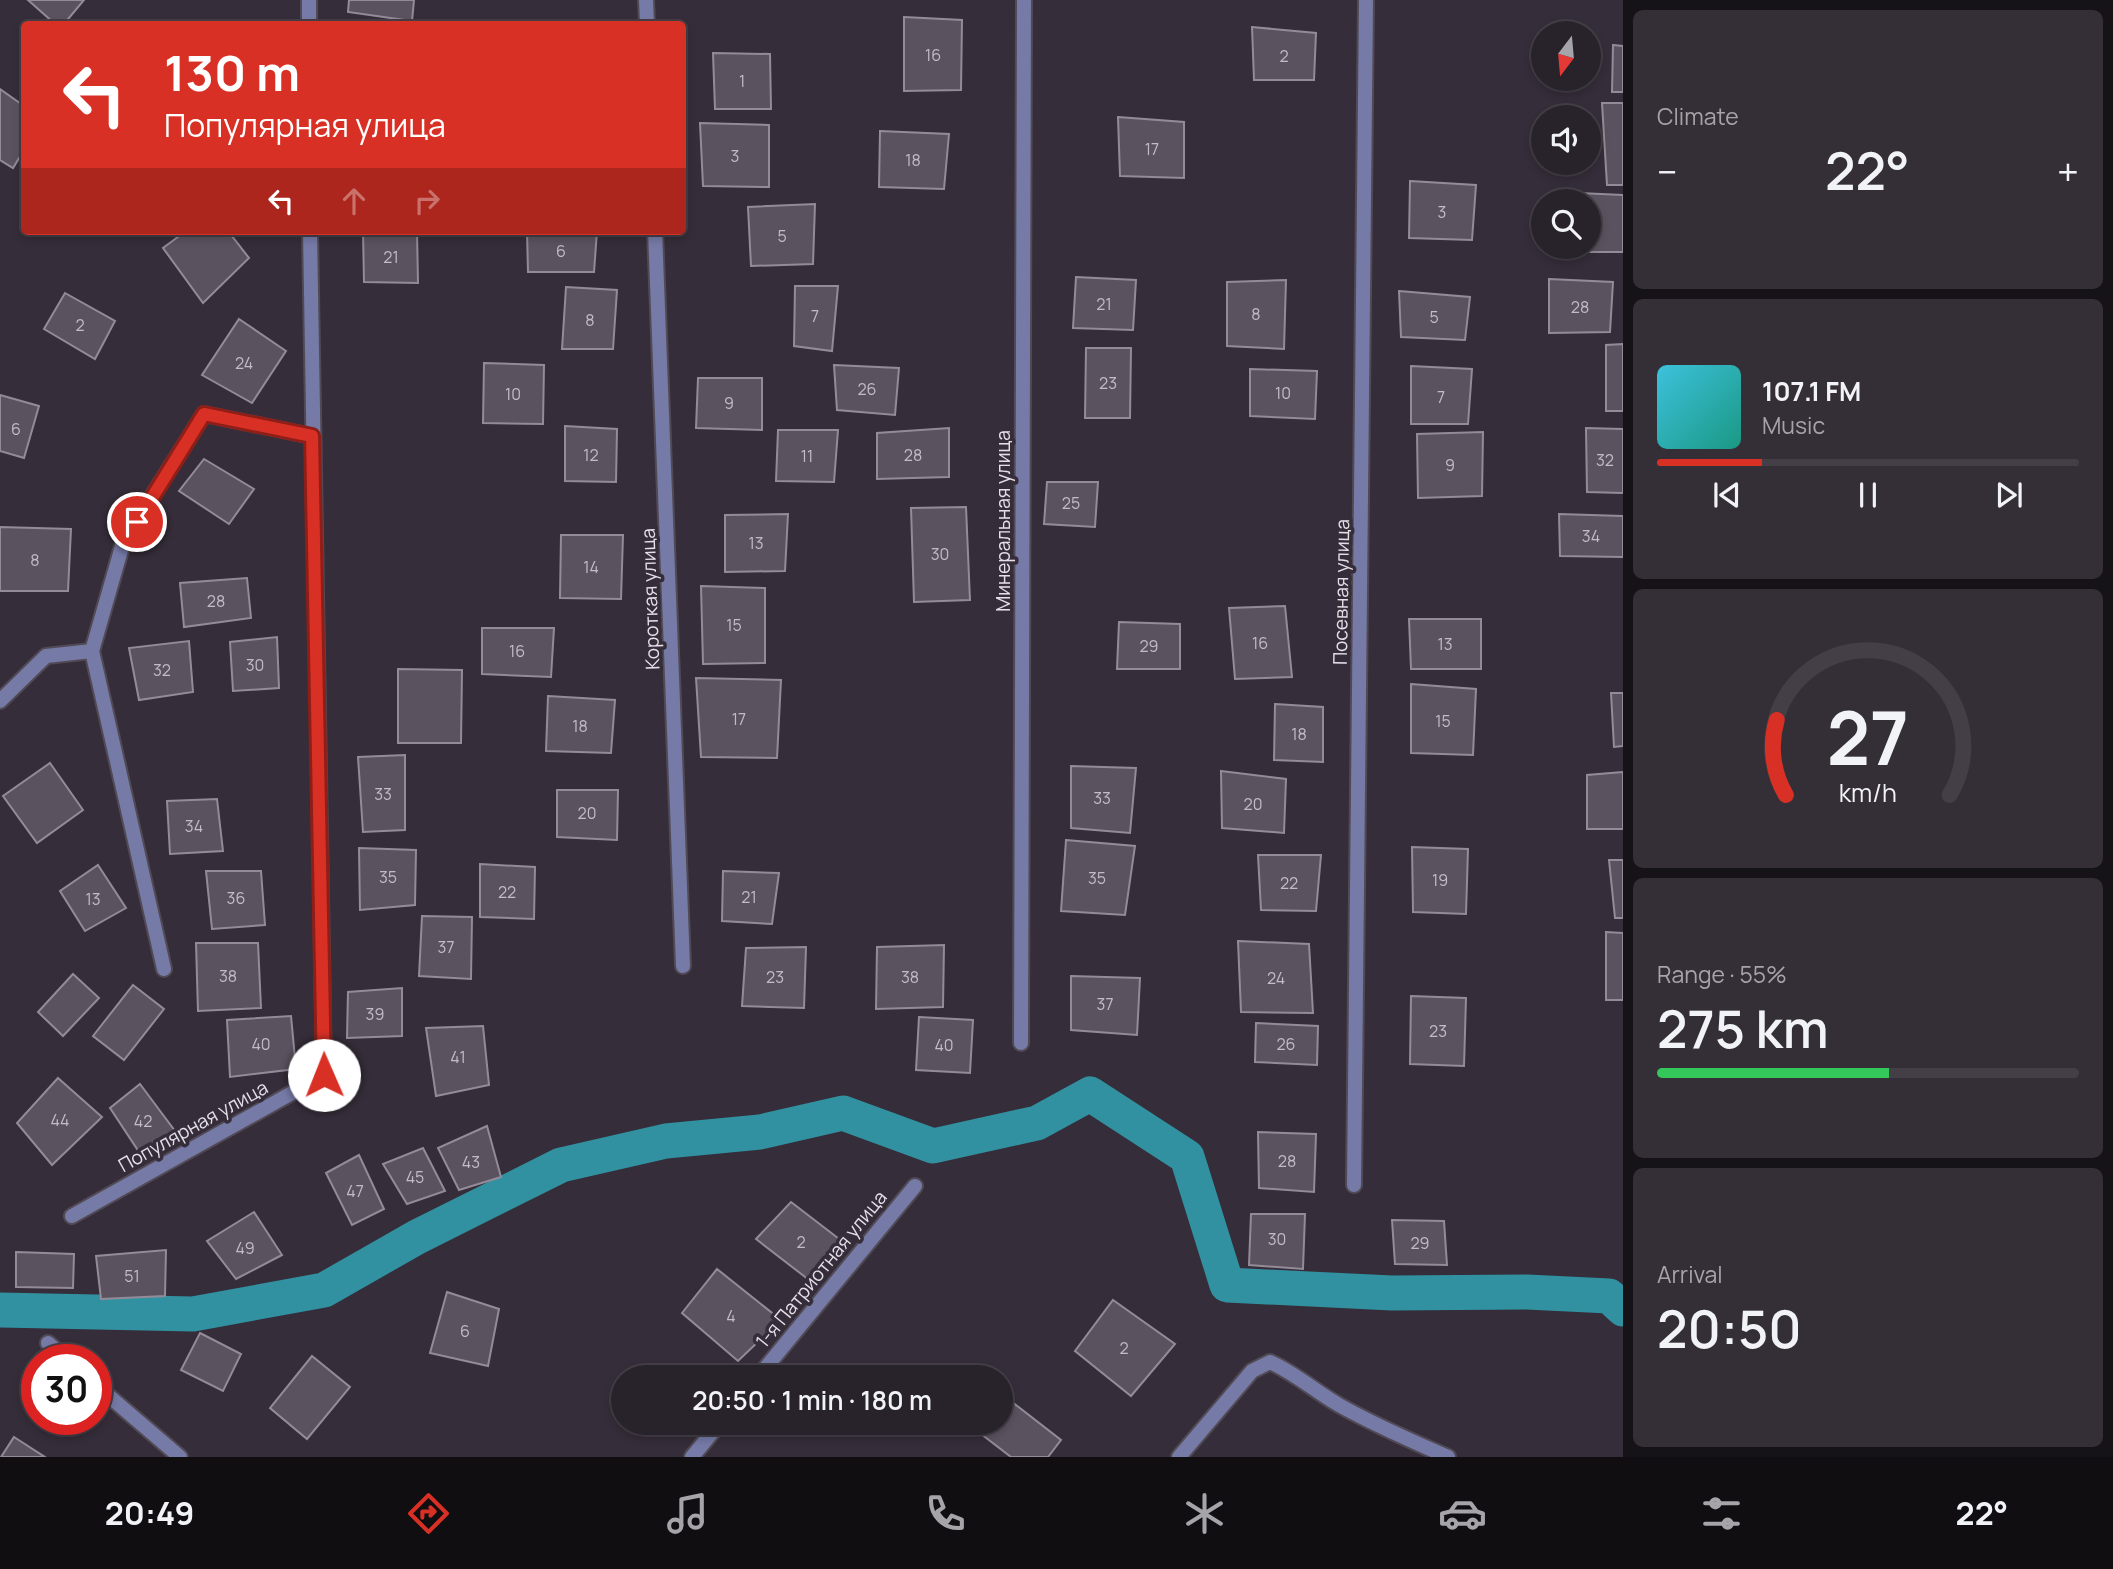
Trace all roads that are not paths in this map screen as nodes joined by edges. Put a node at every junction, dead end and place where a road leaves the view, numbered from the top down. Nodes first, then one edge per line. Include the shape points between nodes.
1 (309, 0) edge
2 (646, 0) edge
3 (1024, 0) edge
4 (1366, 0) edge
5 (309, 21) edge
6 (647, 21) edge
7 (310, 235) edge
8 (655, 235) edge
9 (312, 436) junction
10 (92, 651) junction
11 (0, 701) edge
12 (683, 967) dead end
13 (164, 969) dead end
14 (1021, 1042) dead end
15 (1354, 1185) dead end
16 (915, 1186) dead end
17 (72, 1216) dead end
18 (768, 1365) edge
19 (112, 1399) edge
20 (710, 1435) edge
21 (180, 1457) edge
22 (692, 1457) edge
23 (1178, 1457) edge
24 (1448, 1457) edge

1 - 5 street
2 - 6 street
3 - 14 street, Минеральная улица
4 - 15 street, Посевная улица
7 - 9 street, Популярная улица
8 - 12 street, Короткая улица
9 - 10 street via 204,414 123,543
9 - 17 street, Популярная улица via 324,1075
10 - 11 street via 46,656
10 - 13 street
16 - 18 street, 1-я Патриотная улица
19 - 21 street
20 - 22 street
23 - 24 street via 1252,1371 1270,1362 1366,1420

